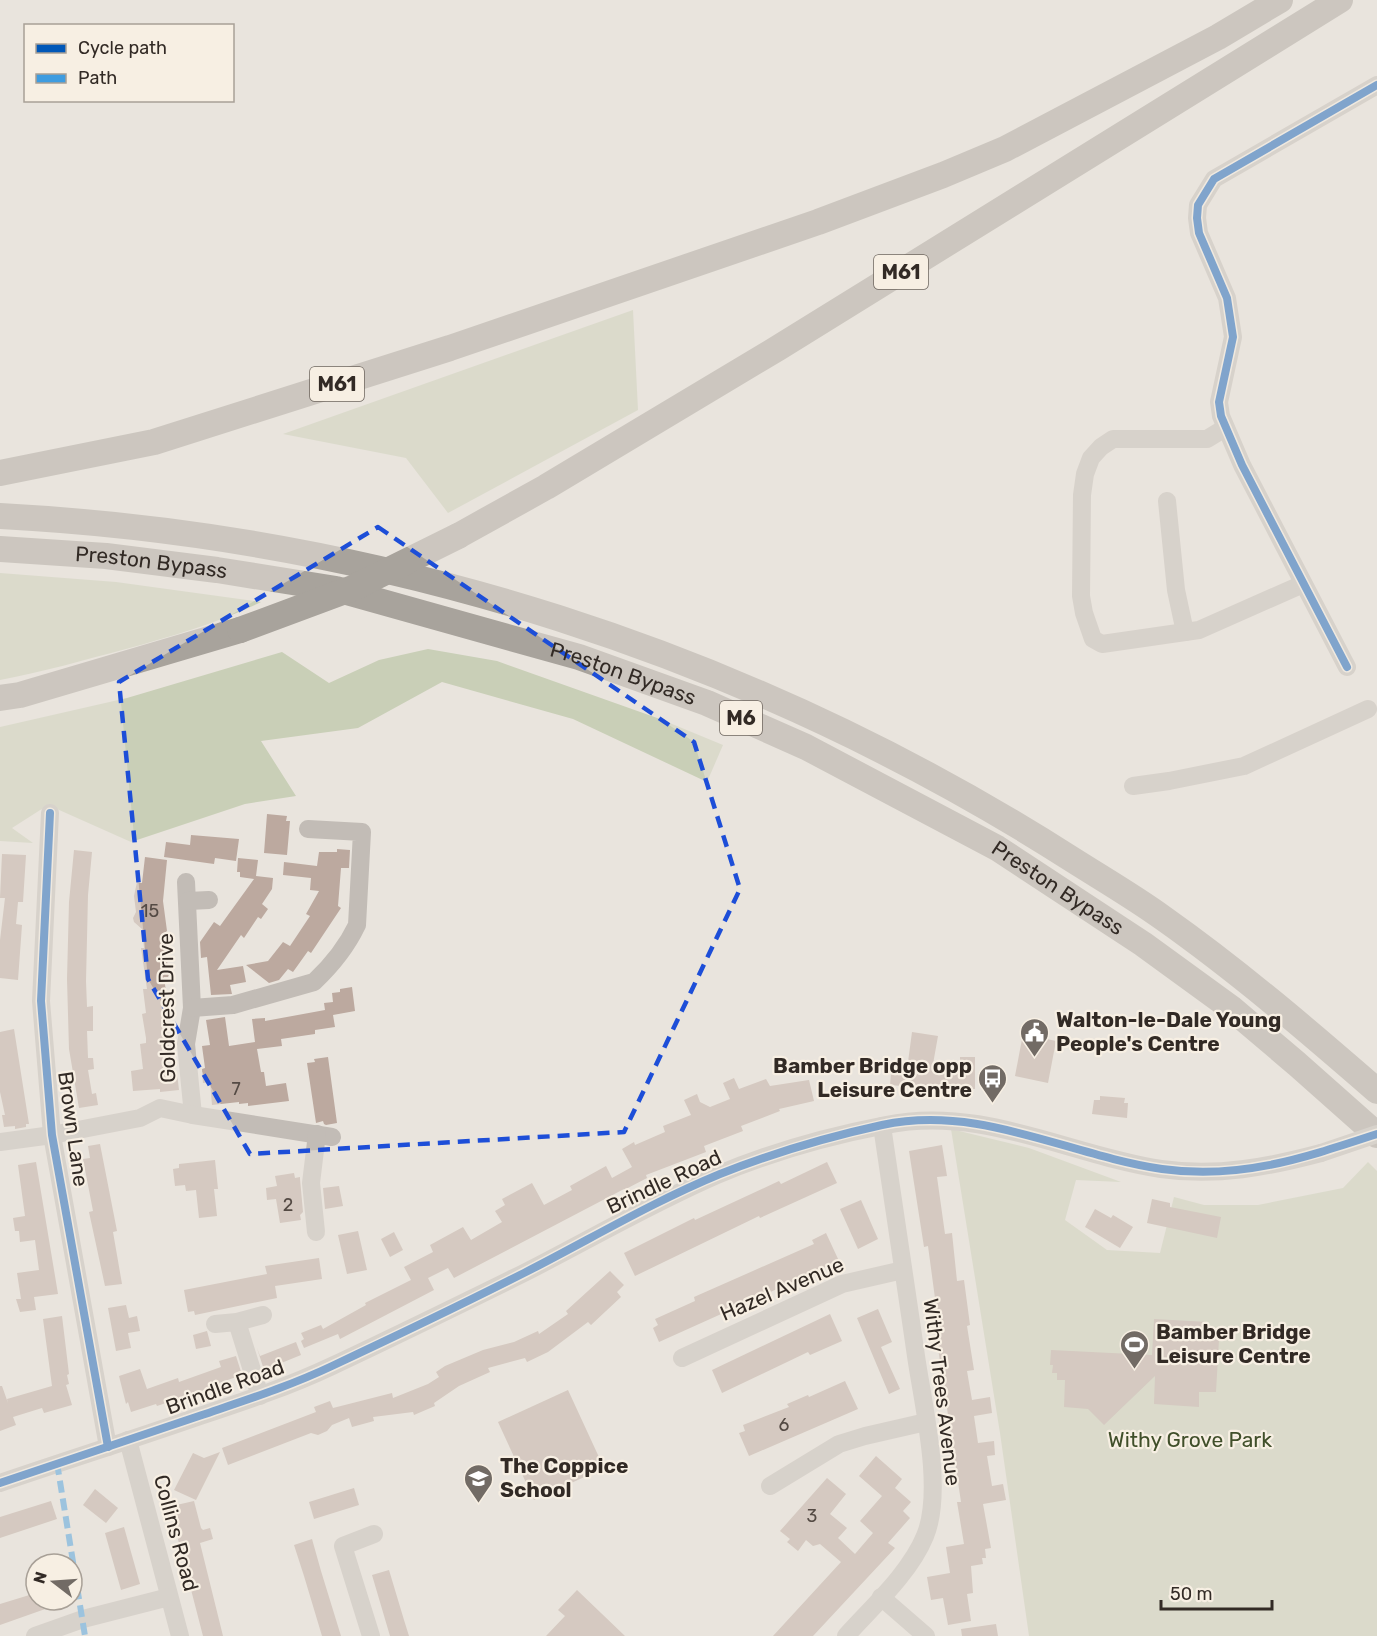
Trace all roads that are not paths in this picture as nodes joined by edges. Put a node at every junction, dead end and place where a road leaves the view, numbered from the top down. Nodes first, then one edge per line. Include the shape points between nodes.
1 (1280, 0) edge
2 (1340, 0) edge
3 (1377, 85) edge
4 (1225, 428) junction
5 (0, 473) edge
6 (1167, 501) dead end
7 (0, 516) edge
8 (0, 549) edge
9 (1303, 584) junction
10 (1185, 632) junction
11 (1347, 667) dead end
12 (0, 698) edge
13 (1368, 709) dead end
14 (1133, 786) dead end
15 (50, 813) dead end
16 (308, 829) dead end
17 (186, 882) dead end
18 (209, 900) dead end
19 (188, 901) junction
20 (192, 1008) junction
21 (1377, 1091) edge
22 (193, 1115) junction
23 (882, 1125) junction
24 (52, 1135) junction
25 (1377, 1135) edge
26 (0, 1142) edge
27 (316, 1232) dead end
28 (903, 1269) junction
29 (263, 1315) dead end
30 (237, 1322) junction
31 (215, 1324) dead end
32 (682, 1358) dead end
33 (260, 1396) junction
34 (926, 1422) junction
35 (128, 1440) junction
36 (108, 1447) junction
37 (0, 1483) edge
38 (770, 1486) dead end
39 (374, 1534) dead end
40 (881, 1597) junction
41 (169, 1598) junction
42 (35, 1636) edge
43 (180, 1636) edge
44 (371, 1636) edge
45 (846, 1636) edge
46 (926, 1636) edge

1 - 5 highway, M61 via 1218,37 1005,148 818,222 450,348 154,442
2 - 12 highway, M61, bridge via 758,360 458,536 353,588 240,630
3 - 4 street via 1214,179 1198,205 1199,233 1227,298 1233,337 1219,402
4 - 9 street
4 - 10 street via 1200,440 1113,439 1091,458 1085,474 1081,596 1093,639 1102,644
6 - 10 street via 1176,590
7 - 21 highway, Preston Bypass / M6 via 177,531 300,551 521,607 631,642 739,683 943,781 1161,916 1307,1030
8 - 25 highway, Preston Bypass / M6 via 106,556 336,589 579,657 707,703 806,747 997,848 1143,944 1231,1008
9 - 10 street via 1199,630
9 - 11 street
13 - 14 street via 1244,766
15 - 24 street, Brown Lane via 41,1001
16 - 20 street via 362,832 357,925 347,956 314,982 233,1005
17 - 19 street, Goldcrest Drive
18 - 19 street
19 - 20 street, Goldcrest Drive
20 - 22 street, Goldcrest Drive via 186,1044
22 - 24 street, Brown Lane via 160,1108 140,1118
22 - 27 street via 324,1135 312,1183
23 - 25 street, Brindle Road, bridge via 927,1119 1002,1127 1118,1159 1184,1171 1272,1166
23 - 28 street, Withy Trees Avenue
23 - 33 street, Brindle Road via 772,1155 717,1175 328,1368
24 - 26 street
24 - 36 street, Brown Lane
28 - 32 street, Hazel Avenue via 842,1284
28 - 34 street, Withy Trees Avenue
29 - 30 street
30 - 31 street
30 - 33 street
33 - 35 street, Brindle Road
34 - 38 street via 839,1444
34 - 40 street, Withy Trees Avenue via 933,1483 931,1520 919,1551
35 - 36 street, Brindle Road
35 - 41 street, Collins Road
36 - 37 street, Brindle Road
39 - 44 street via 344,1546
40 - 45 street, Withy Trees Avenue
40 - 46 street
41 - 42 street via 83,1619
41 - 43 street, Collins Road

